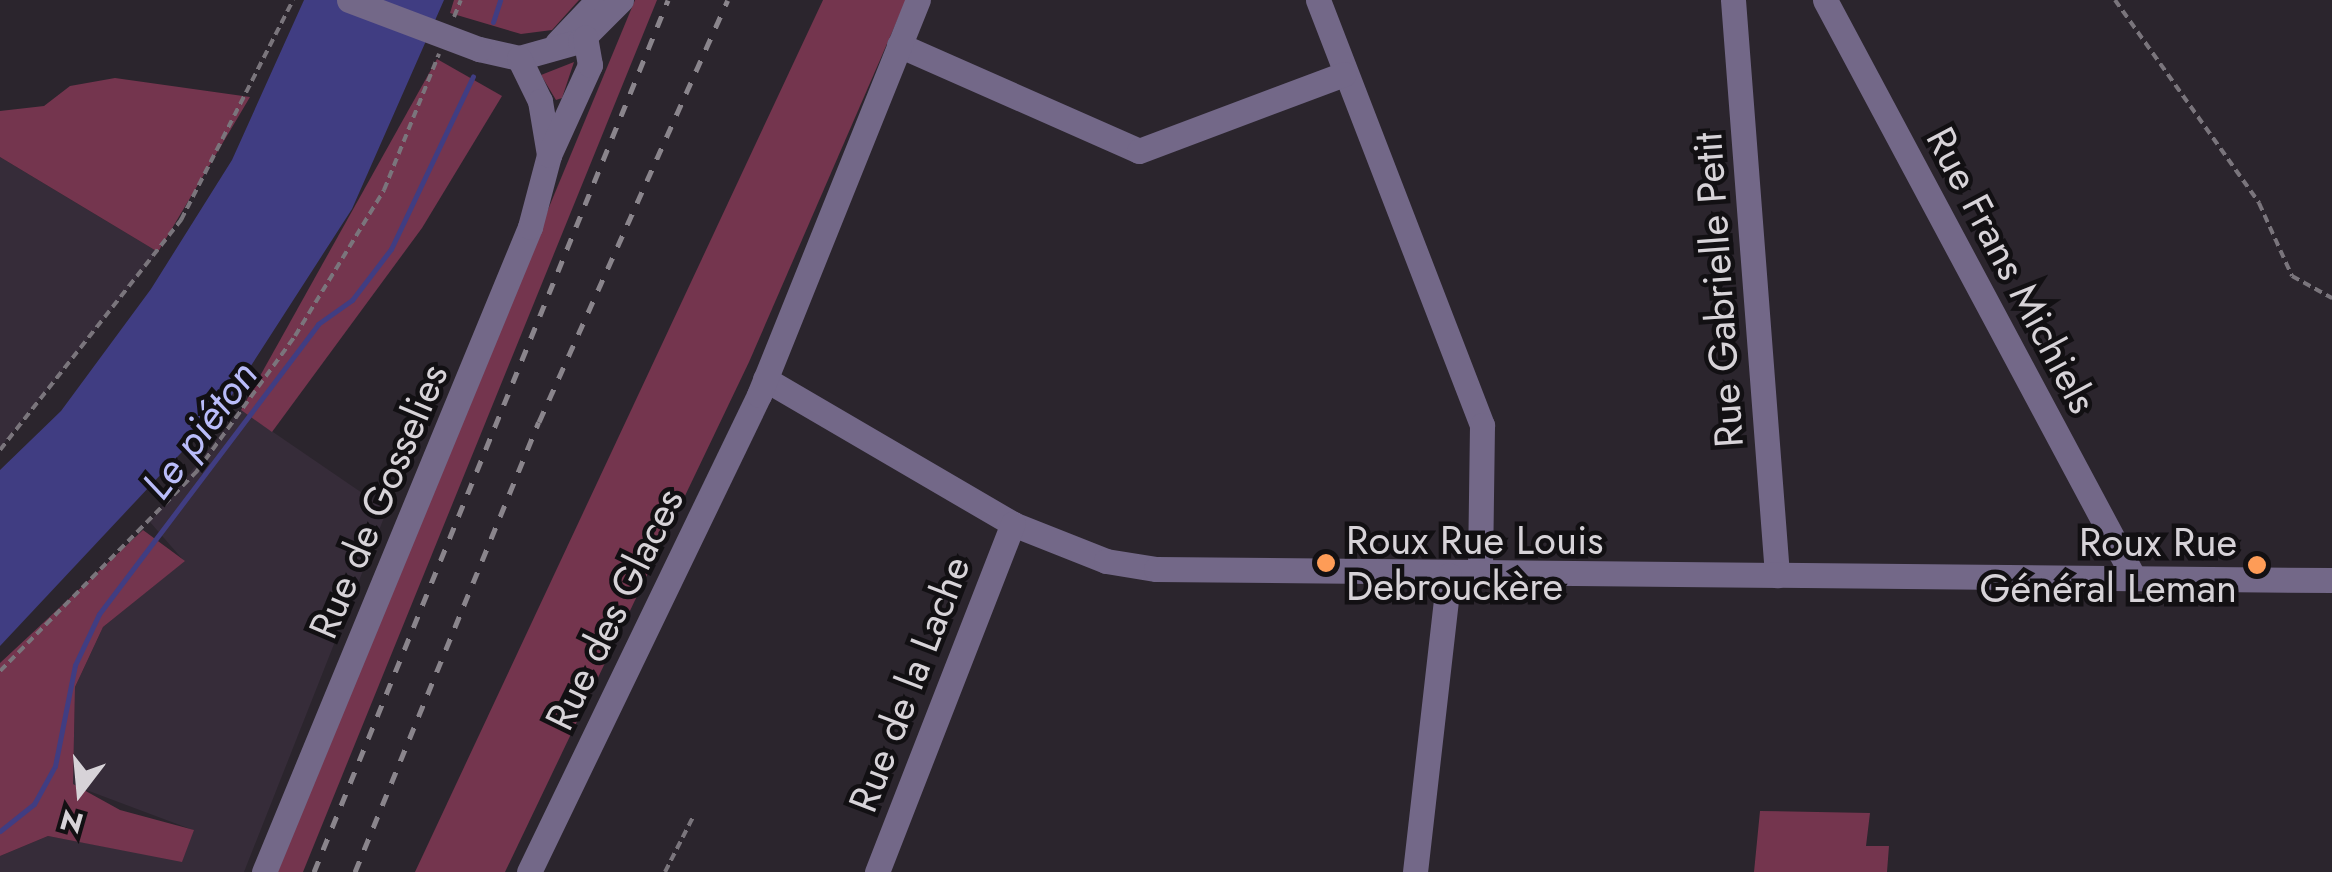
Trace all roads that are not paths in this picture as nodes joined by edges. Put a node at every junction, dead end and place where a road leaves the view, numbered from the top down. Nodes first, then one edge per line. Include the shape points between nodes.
1 (349, 0) edge
2 (598, 0) edge
3 (620, 0) edge
4 (918, 0) edge
5 (1318, 0) edge
6 (1733, 0) edge
7 (1826, 0) edge
8 (583, 39) junction
9 (899, 46) junction
10 (531, 55) junction
11 (1344, 74) junction
12 (549, 155) junction
13 (766, 378) junction
14 (1013, 524) junction
15 (1449, 574) junction
16 (1480, 575) junction
17 (1777, 575) junction
18 (2133, 576) junction
19 (2332, 580) edge
20 (264, 872) edge
21 (529, 872) edge
22 (878, 872) edge
23 (1415, 872) edge

1 - 10 street, bridge via 479,49
2 - 10 street
3 - 8 street
4 - 9 street, Rue des Glaces
5 - 11 street
6 - 17 street, Rue Gabrielle Petit
7 - 18 street, Rue Frans Michiels
8 - 10 street
8 - 12 street, Rue de Gosselies via 590,65
9 - 11 street via 1139,151
9 - 13 street, Rue des Glaces
10 - 12 street, Rue de Gosselies
11 - 16 street via 1482,425
12 - 20 street, Rue de Gosselies via 460,404
13 - 14 street
13 - 21 street, Rue des Glaces
14 - 15 street via 1106,561 1156,569
14 - 22 street, Rue de la Lache
15 - 16 street
15 - 23 street
16 - 17 street
17 - 18 street
18 - 19 street

